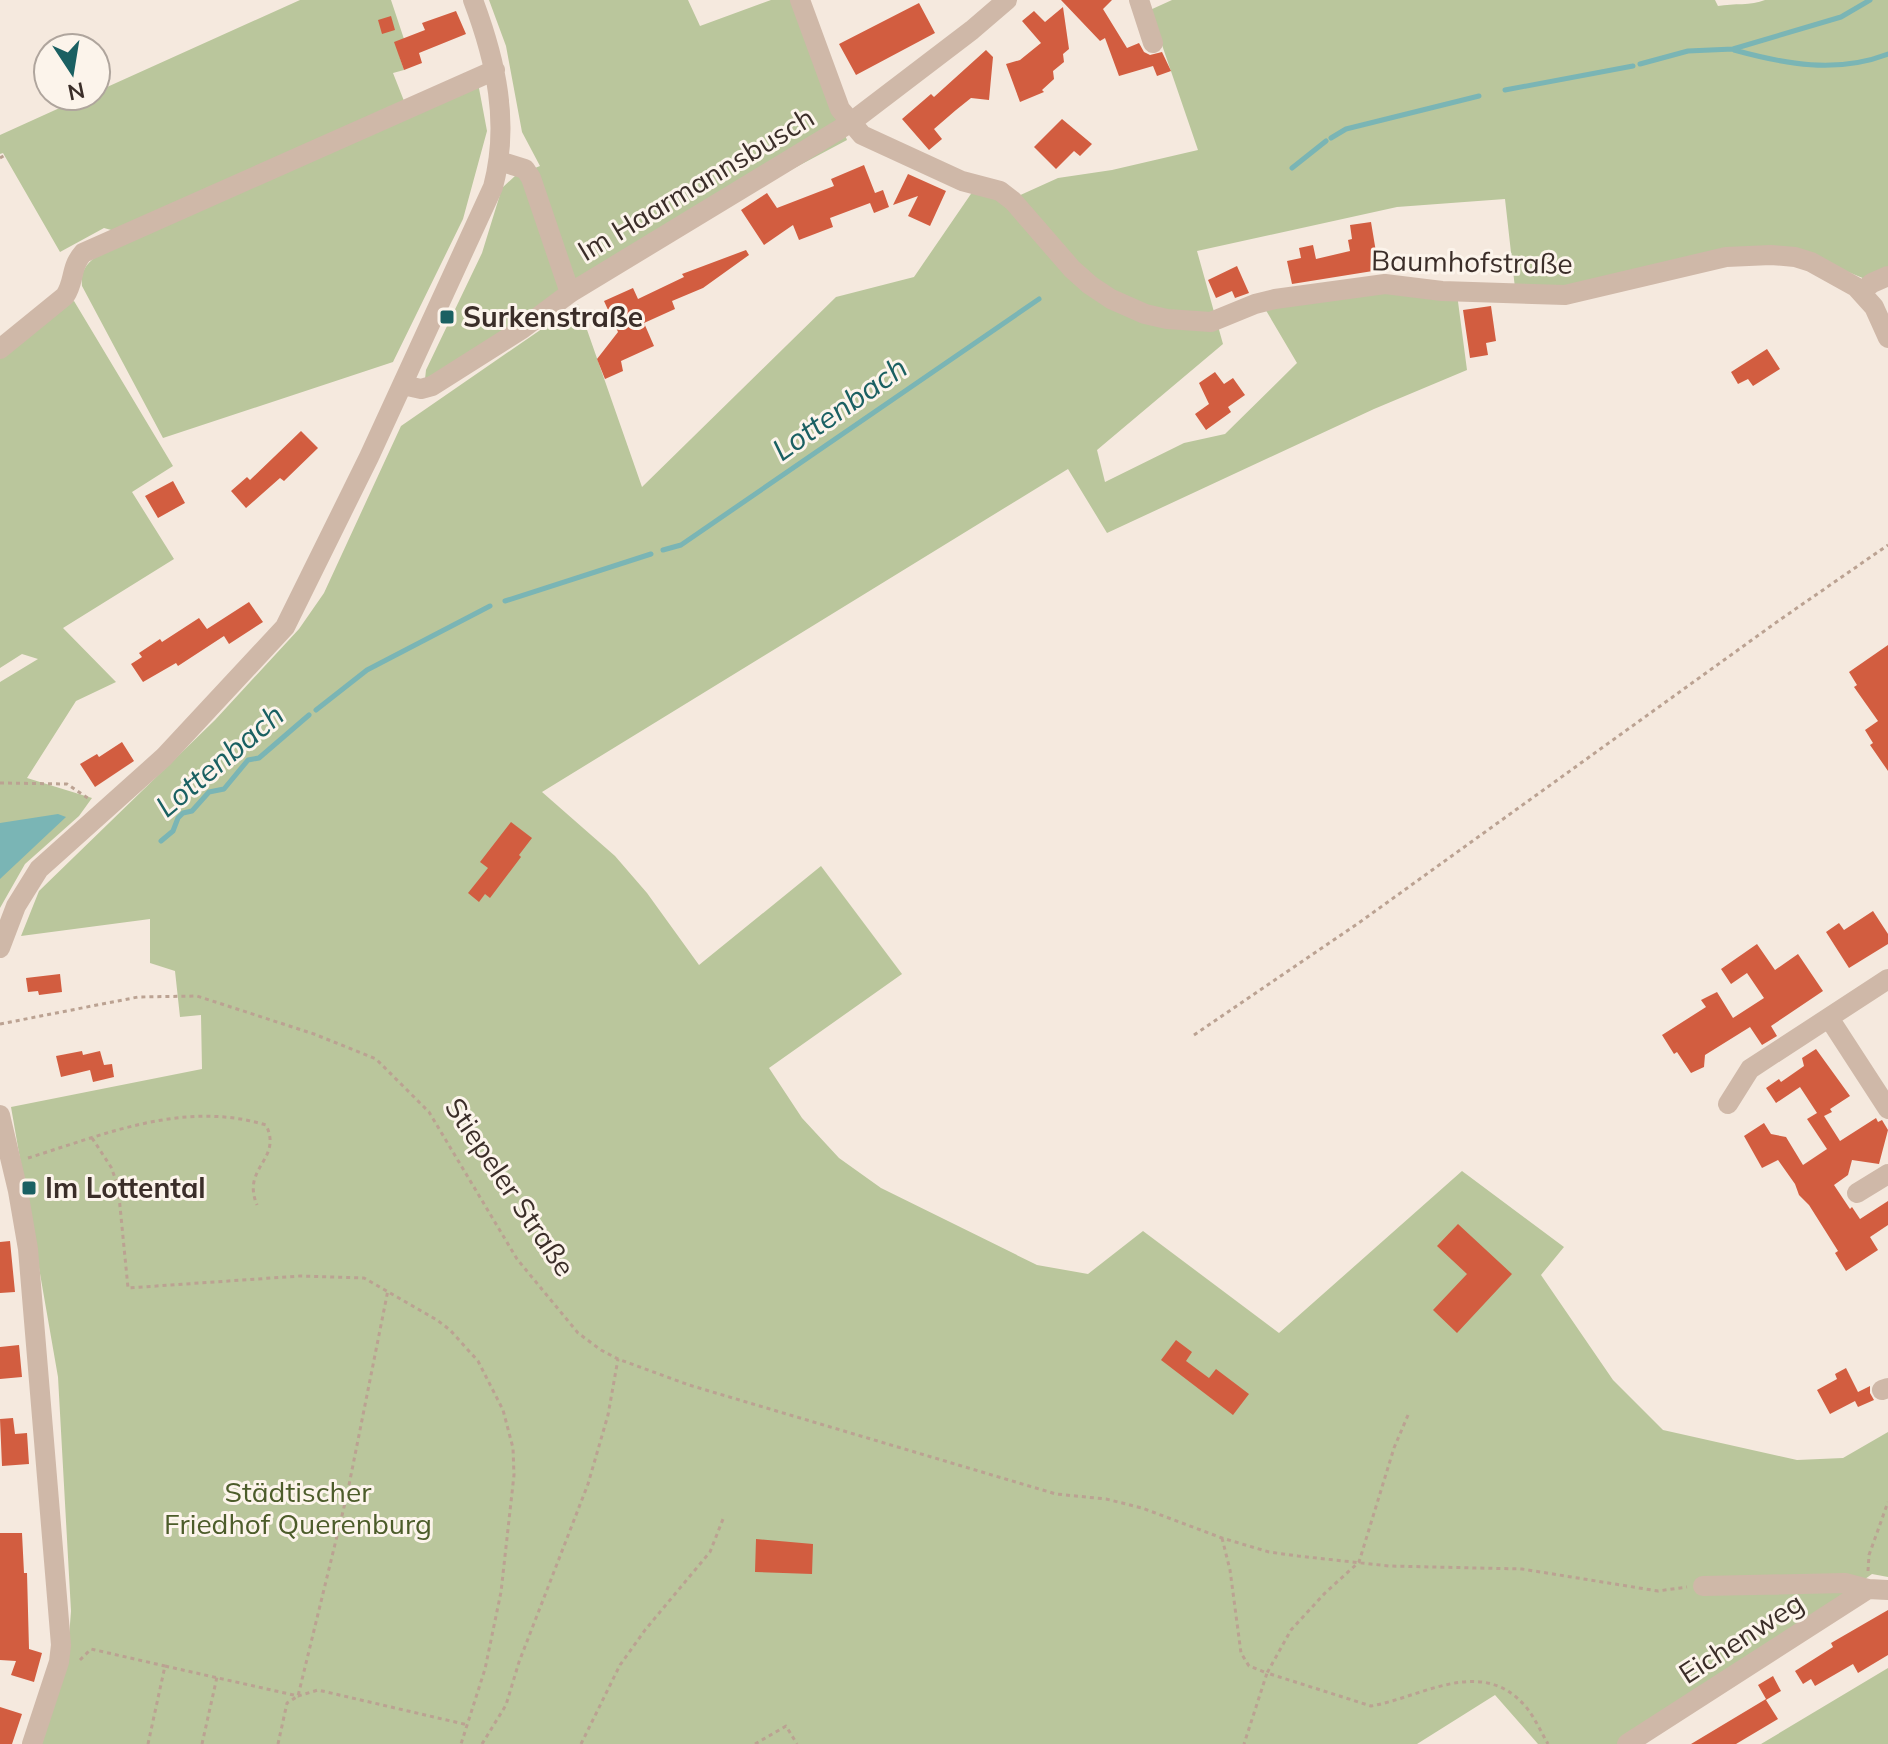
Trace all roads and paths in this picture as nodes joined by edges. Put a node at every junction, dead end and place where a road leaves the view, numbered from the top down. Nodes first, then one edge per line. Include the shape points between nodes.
1 (473, 0) edge
2 (800, 0) edge
3 (1007, 0) edge
4 (1139, 0) edge
5 (1153, 43) dead end
6 (495, 70) junction
7 (850, 123) junction
8 (499, 161) junction
9 (1888, 276) edge
10 (1861, 292) junction
11 (570, 293) junction
12 (1888, 338) edge
13 (0, 349) edge
14 (403, 385) junction
15 (1888, 545) edge
16 (0, 783) edge
17 (106, 810) junction
18 (0, 948) edge
19 (1888, 979) edge
20 (1829, 1018) junction
21 (0, 1024) edge
22 (1194, 1035) dead end
23 (1728, 1104) dead end
24 (1888, 1109) edge
25 (0, 1115) edge
26 (92, 1138) junction
27 (11, 1163) junction
28 (1888, 1174) edge
29 (1857, 1193) dead end
30 (257, 1205) dead end
31 (388, 1290) junction
32 (618, 1359) junction
33 (1408, 1415) dead end
34 (1888, 1502) edge
35 (723, 1519) dead end
36 (1222, 1538) junction
37 (1359, 1562) junction
38 (1703, 1586) joint
39 (1878, 1590) edge
40 (165, 1666) junction
41 (1267, 1673) junction
42 (217, 1677) junction
43 (50, 1690) junction
44 (298, 1696) junction
45 (468, 1725) junction
46 (32, 1744) edge
47 (148, 1744) edge
48 (202, 1744) edge
49 (278, 1744) edge
50 (461, 1744) edge
51 (482, 1744) edge
52 (581, 1744) edge
53 (755, 1744) edge
54 (797, 1744) edge
55 (1244, 1744) edge
56 (1548, 1744) edge
57 (1627, 1744) edge

1 - 6 street
2 - 7 street, Im Haarmannsbusch
3 - 7 street, Im Haarmannsbusch
4 - 5 street
6 - 8 street via 502,125
6 - 13 street via 83,253 65,296
7 - 10 street, Baumhofstraße via 862,135 917,162 1000,191 1090,285 1127,307 1167,319 1211,322 1275,299 1385,284 1565,295 1741,256 1803,259
7 - 11 street, Im Haarmannsbusch
8 - 11 street, Im Haarmannsbusch via 525,169 531,178
8 - 14 street via 478,223
9 - 10 street
10 - 12 street, Baumhofstraße
11 - 14 street, Im Haarmannsbusch via 432,386
14 - 17 street via 285,627 175,746
15 - 22 path
16 - 17 path via 67,784
17 - 18 street via 27,885
19 - 20 street
20 - 23 street via 1750,1069
20 - 24 street
21 - 32 path, Stiepeler Straße via 138,997 197,996 376,1059 429,1112 517,1259 578,1333
25 - 27 street
26 - 27 path
26 - 30 path via 158,1120 206,1114 266,1125 272,1137 255,1174 252,1193
26 - 31 path via 118,1186 128,1288 334,1276 364,1278
27 - 43 street via 28,1249 60,1628 59,1662
28 - 29 street
31 - 44 path via 347,1495
31 - 45 path via 450,1330 478,1361 503,1410 513,1448 501,1592
32 - 36 path, Stiepeler Straße via 1056,1494 1142,1508
32 - 51 path via 588,1484 506,1705
33 - 37 path
34 - 39 path via 1869,1555
35 - 52 path via 710,1552 620,1665
36 - 37 path, Stiepeler Straße via 1269,1552
36 - 41 path via 1241,1653 1249,1666
37 - 38 path, Stiepeler Straße via 1522,1569 1658,1591
37 - 41 path via 1291,1630
38 - 39 street via 1845,1583
39 - 57 street, Eichenweg
40 - 42 path
40 - 43 path via 91,1649
40 - 47 path
41 - 55 path
41 - 56 path via 1371,1706 1473,1680 1499,1686 1525,1706
42 - 44 path
42 - 48 path
43 - 46 street
44 - 45 path via 318,1690
44 - 49 path via 287,1703
45 - 50 path
53 - 54 path via 786,1726

